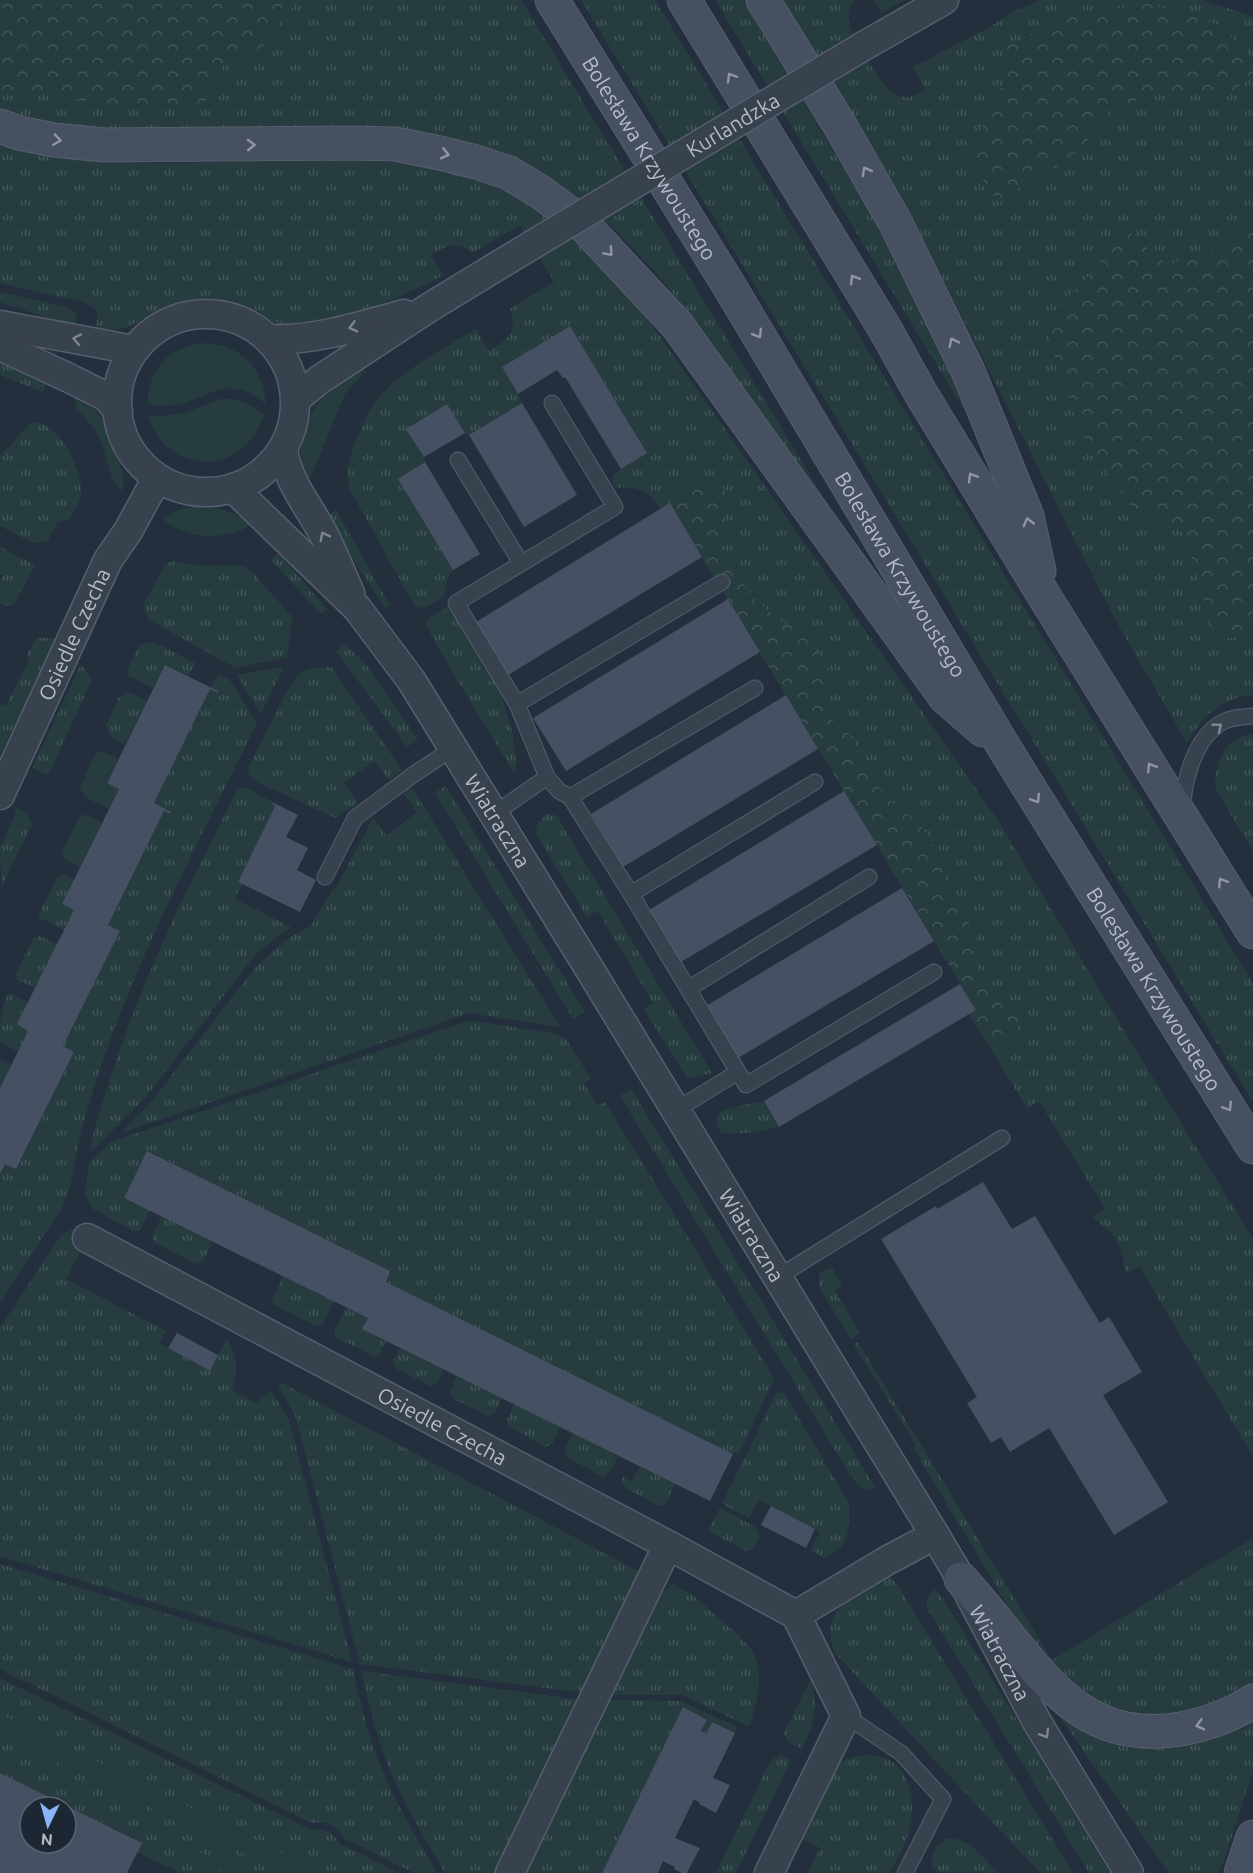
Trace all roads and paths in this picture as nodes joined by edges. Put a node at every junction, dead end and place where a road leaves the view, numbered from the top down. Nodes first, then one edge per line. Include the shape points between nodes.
1 (552, 0) edge
2 (684, 0) edge
3 (763, 0) edge
4 (944, 0) edge
5 (0, 126) edge
6 (430, 307) junction
7 (0, 326) edge
8 (269, 339) junction
9 (0, 346) edge
10 (134, 350) junction
11 (296, 399) junction
12 (552, 403) dead end
13 (118, 411) junction
14 (283, 449) junction
15 (458, 460) dead end
16 (157, 478) junction
17 (233, 488) junction
18 (521, 563) junction
19 (722, 582) dead end
20 (1046, 599) junction
21 (357, 609) junction
22 (754, 688) dead end
23 (517, 704) junction
24 (1253, 716) edge
25 (454, 748) junction
26 (1005, 749) junction
27 (547, 777) junction
28 (815, 782) dead end
29 (0, 795) edge
30 (570, 797) junction
31 (494, 814) junction
32 (1182, 817) junction
33 (868, 877) dead end
34 (326, 878) dead end
35 (631, 894) junction
36 (1253, 932) edge
37 (934, 972) dead end
38 (688, 989) junction
39 (738, 1072) junction
40 (676, 1110) junction
41 (1002, 1138) dead end
42 (1253, 1147) edge
43 (87, 1238) dead end
44 (777, 1277) junction
45 (935, 1535) junction
46 (668, 1545) junction
47 (961, 1579) junction
48 (796, 1615) junction
49 (1253, 1701) edge
50 (846, 1716) junction
51 (1253, 1837) edge
52 (510, 1873) edge
53 (769, 1873) edge
54 (905, 1873) edge
55 (1129, 1873) edge
56 (1241, 1873) edge

1 -> 26 main road, Bolesława Krzywoustego via 728,284
20 -> 2 main road
20 -> 3 main road via 1027,516 968,371 895,222
4 - 6 street, Kurlandzka, bridge
5 -> 26 main road via 54,140 105,145 395,144 476,162 509,173 539,190 581,222 677,325 945,697
6 -> 8 street, Kurlandzka via 350,328 287,340
6 - 11 street, Kurlandzka
10 -> 7 street
8 - 10 street via 249,324 225,315 199,314 174,319 152,332
8 - 11 street via 288,367
9 - 13 street via 107,398
10 - 13 street via 120,378
11 - 14 street via 293,426
12 - 18 lane via 615,507
13 - 16 street via 124,436 137,460
14 - 17 street via 261,473
21 -> 14 street, Wiatraczna via 323,533 285,466
15 - 18 lane
16 - 17 street via 181,489 207,492
16 - 29 street, Osiedle Czecha via 108,560
17 - 21 street, Wiatraczna
18 - 23 lane via 456,603
19 - 23 lane
32 -> 20 main road
21 - 25 street, Wiatraczna via 411,680
22 - 30 lane
23 - 27 lane
32 -> 24 lane via 1190,770 1208,736 1220,723
25 - 31 street, Wiatraczna
25 - 34 lane via 355,818
26 -> 42 main road, Bolesława Krzywoustego
27 - 30 lane
27 - 31 lane
28 - 35 lane
30 - 35 lane
31 - 40 street, Wiatraczna
36 -> 32 main road
33 - 38 lane
35 - 38 lane
37 - 39 lane via 746,1085
38 - 39 lane
39 - 40 lane
40 - 44 street, Wiatraczna
41 - 44 lane
43 - 46 street, Osiedle Czecha
44 - 45 street, Wiatraczna
45 - 47 street, Wiatraczna
45 - 48 street
46 - 48 street, Osiedle Czecha
46 - 52 street
49 -> 47 main road via 1202,1725 1163,1732 1124,1729 1089,1717 1062,1697 1034,1667
47 -> 55 street, Wiatraczna via 1037,1722
48 - 50 street
50 - 53 street
50 - 54 lane via 901,1754 944,1799
51 - 56 main road

